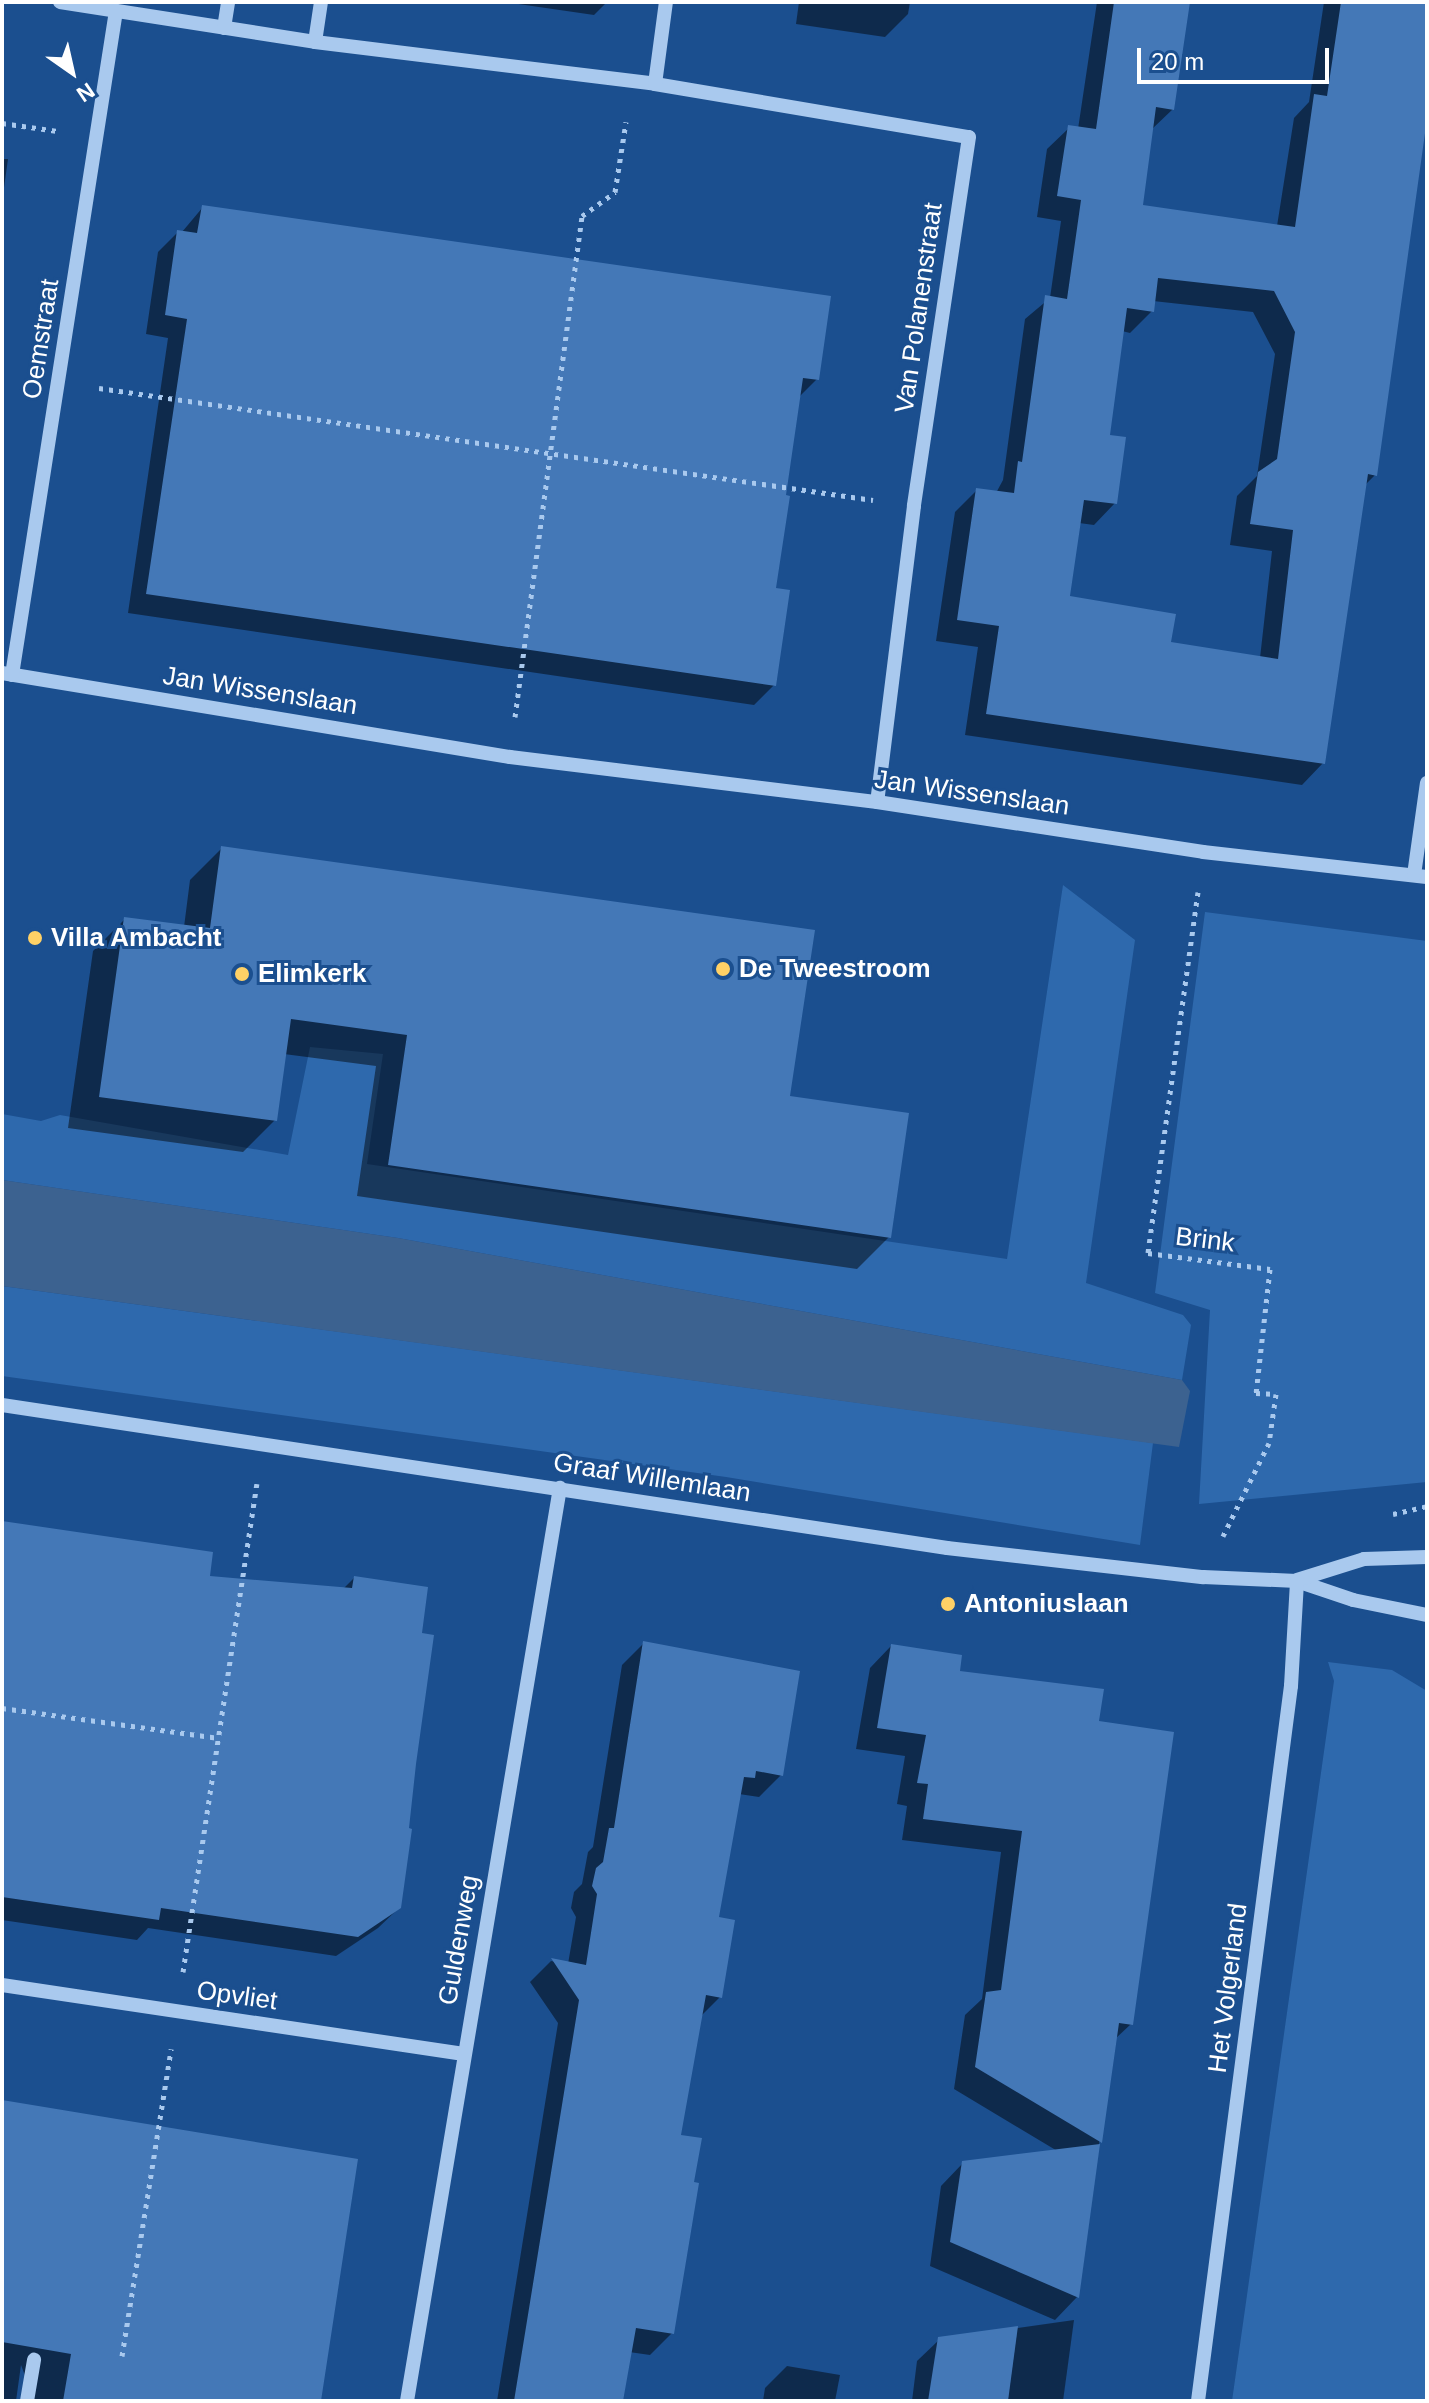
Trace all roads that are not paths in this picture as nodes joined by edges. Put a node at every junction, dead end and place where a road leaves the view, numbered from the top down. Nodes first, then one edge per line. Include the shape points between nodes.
1 (60, 2) edge
2 (228, 2) edge
3 (321, 2) edge
4 (666, 2) edge
5 (116, 11) junction
6 (224, 28) junction
7 (315, 42) junction
8 (655, 84) junction
9 (7, 674) edge
10 (1427, 783) edge
11 (877, 802) junction
12 (1420, 876) edge
13 (2, 1405) edge
14 (560, 1488) junction
15 (1427, 1557) edge
16 (1297, 1581) junction
17 (1427, 1615) edge
18 (2, 1985) edge
19 (464, 2054) junction
20 (34, 2360) dead end
21 (27, 2401) edge
22 (407, 2401) edge
23 (1198, 2401) edge

1 - 5 street, Van Polanenstraat
2 - 6 street
3 - 7 street
4 - 8 street
5 - 6 street, Van Polanenstraat
5 - 9 street, Oemstraat
6 - 7 street, Van Polanenstraat
7 - 8 street, Van Polanenstraat
8 - 11 street, Van Polanenstraat via 969,137
9 - 11 street, Jan Wissenslaan via 510,757
10 - 12 street
11 - 12 street, Jan Wissenslaan via 1203,852
13 - 14 street, Graaf Willemlaan
14 - 16 street, Graaf Willemlaan via 947,1548 1203,1577
14 - 19 street, Guldenweg
15 - 16 street, Graaf Willemlaan via 1364,1559
16 - 17 street, Graaf Willemlaan via 1353,1600
16 - 23 street, Het Volgerland via 1291,1686
18 - 19 street, Opvliet
19 - 22 street, Guldenweg
20 - 21 street

